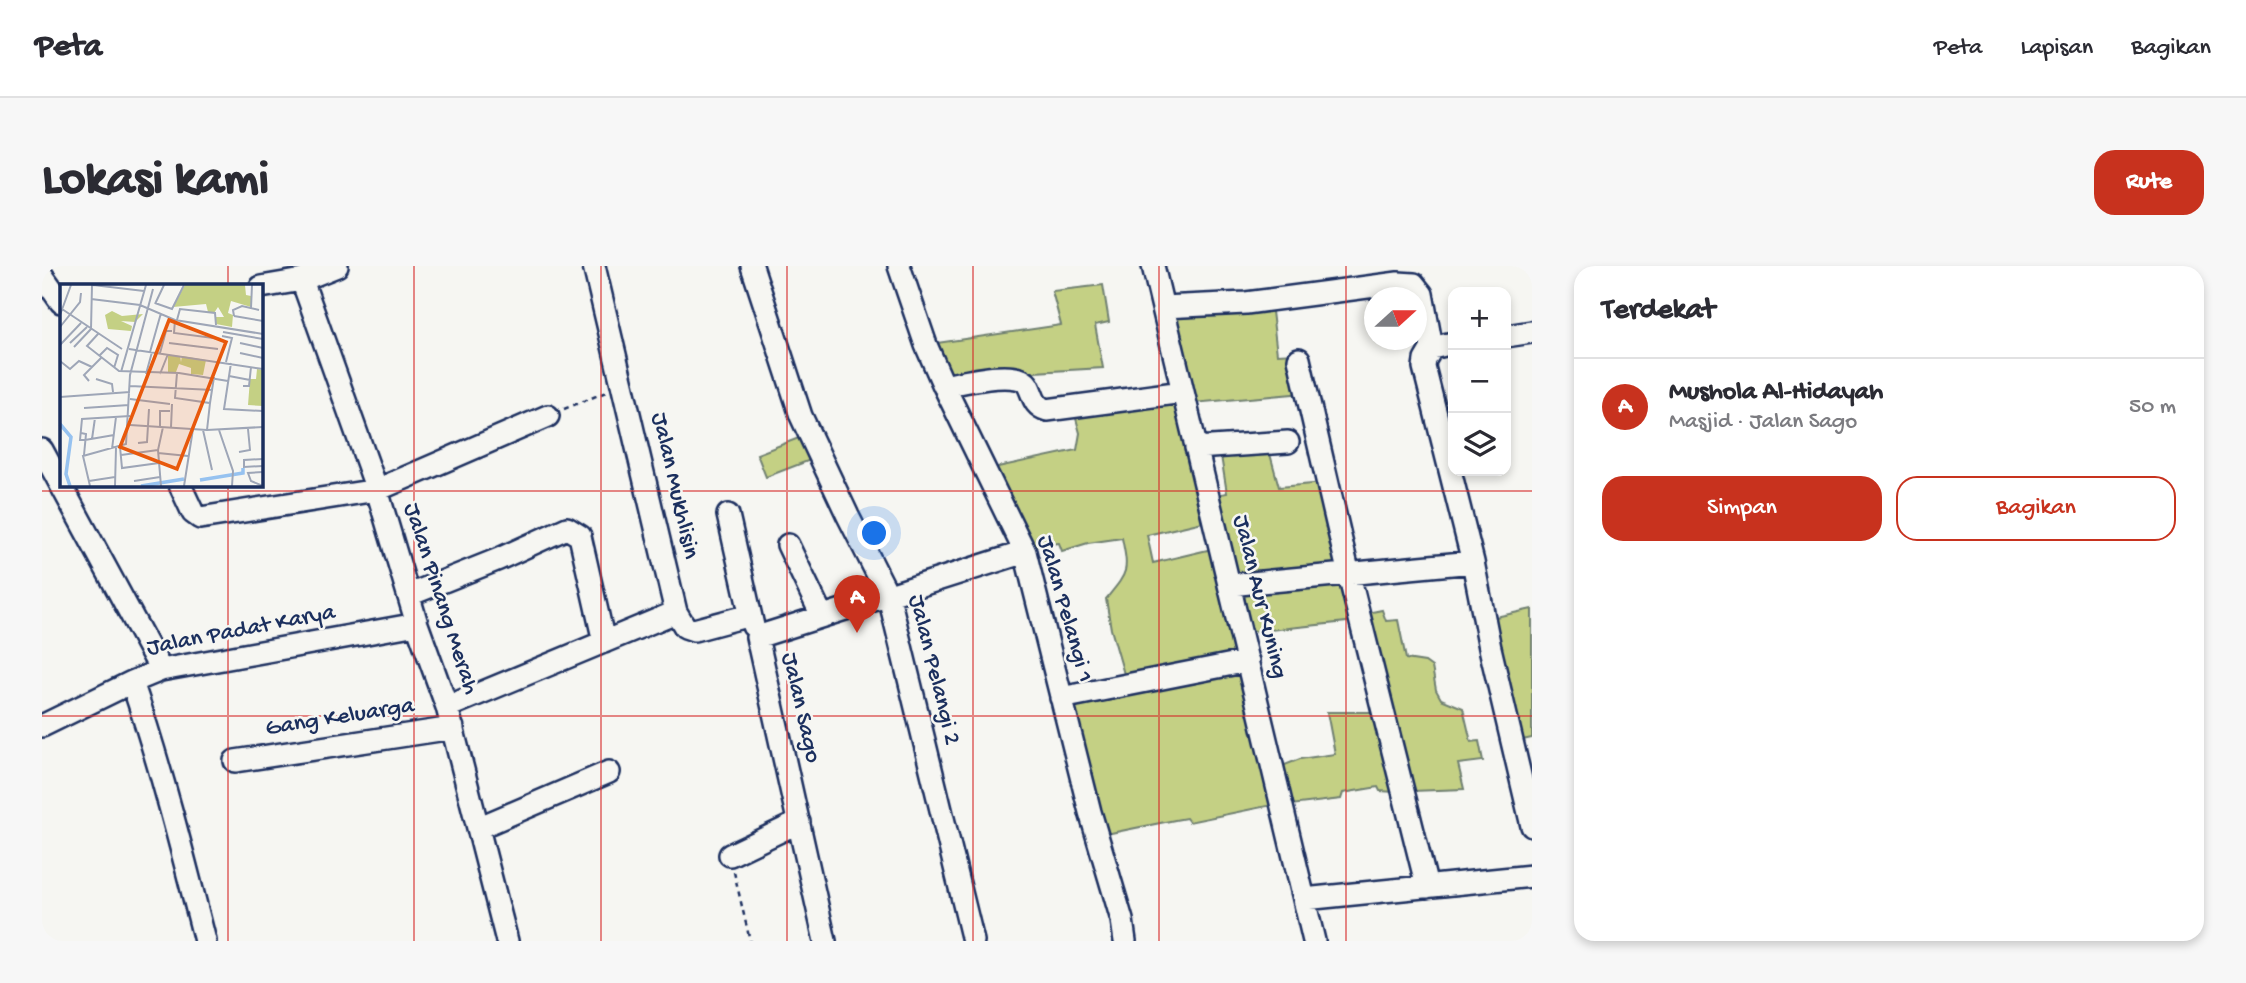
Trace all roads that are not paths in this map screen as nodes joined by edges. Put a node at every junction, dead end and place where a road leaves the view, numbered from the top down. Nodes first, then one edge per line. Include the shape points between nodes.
1 (337, 266) edge
2 (594, 266) edge
3 (752, 266) edge
4 (899, 266) edge
5 (1153, 266) edge
6 (42, 275) edge
7 (302, 280) junction
8 (262, 287) edge
9 (60, 301) edge
10 (1163, 307) junction
11 (1532, 332) edge
12 (1511, 335) edge
13 (1448, 344) edge
14 (1432, 348) junction
15 (1299, 359) dead end
16 (943, 386) junction
17 (1183, 392) junction
18 (548, 416) road end
19 (1288, 442) dead end
20 (1196, 449) junction
21 (42, 450) edge
22 (60, 483) edge
23 (61, 486) edge
24 (180, 486) edge
25 (377, 490) junction
26 (728, 515) dead end
27 (788, 545) dead end
28 (1025, 552) junction
29 (1473, 562) junction
30 (1349, 575) junction
31 (1229, 585) junction
32 (409, 595) junction
33 (890, 597) junction
34 (676, 612) junction
35 (750, 615) junction
36 (822, 617) junction
37 (417, 624) junction
38 (757, 637) junction
39 (604, 642) junction
40 (1248, 661) junction
41 (161, 670) junction
42 (132, 682) junction
43 (1062, 698) junction
44 (447, 707) junction
45 (42, 726) edge
46 (453, 728) junction
47 (1524, 760) edge
48 (235, 761) dead end
49 (609, 772) dead end
50 (799, 822) junction
51 (1532, 826) edge
52 (478, 828) junction
53 (730, 855) road end
54 (1532, 876) edge
55 (1427, 887) junction
56 (1304, 898) junction
57 (205, 941) edge
58 (507, 941) edge
59 (825, 941) edge
60 (973, 941) edge
61 (1125, 941) edge
62 (1314, 941) edge

1 - 7 street
2 - 34 street, Jalan Mukhlisin
3 - 33 street, Jalan Pelangi 2 via 801,416
4 - 16 street, Jalan Pelangi 1
5 - 10 street, Jalan Aur Kuning
6 - 9 street
7 - 8 street
7 - 25 street, Jalan Pinang Merah
10 - 14 street via 1246,303 1414,284 1422,294
10 - 17 street, Jalan Aur Kuning
11 - 12 street
13 - 14 street
14 - 29 street via 1424,367
15 - 30 street
16 - 17 street via 1017,376 1027,383 1037,405 1047,410
16 - 28 street, Jalan Pelangi 1
17 - 20 street, Jalan Aur Kuning
18 - 25 street
19 - 20 street
20 - 31 street, Jalan Aur Kuning
21 - 22 street
23 - 41 street
24 - 25 street via 200,518
25 - 32 street, Jalan Pinang Merah
26 - 35 street
27 - 36 street
28 - 33 street, Jalan Sago
28 - 43 street, Jalan Pelangi 1
29 - 30 street
29 - 47 street
30 - 31 street
30 - 55 street
31 - 40 street, Jalan Aur Kuning
32 - 37 street, Jalan Pinang Merah
32 - 39 street via 568,528 580,536
33 - 36 street, Jalan Sago
33 - 60 street, Jalan Pelangi 2
34 - 35 street via 685,626 694,630
34 - 39 street
35 - 38 street
36 - 38 street, Jalan Sago
37 - 41 street, Jalan Padat Karya
37 - 44 street, Jalan Pinang Merah
38 - 50 street, Jalan Sago
39 - 44 street
40 - 43 street
40 - 56 street, Jalan Aur Kuning
41 - 42 street, Jalan Padat Karya
42 - 45 street, Jalan Padat Karya
42 - 57 street
43 - 61 street, Jalan Pelangi 1
44 - 46 street, Jalan Pinang Merah
46 - 48 street, Gang Keluarga
46 - 52 street, Jalan Pinang Merah
47 - 51 street
49 - 52 street
50 - 53 street
50 - 59 street, Jalan Sago
52 - 58 street, Jalan Pinang Merah
54 - 55 street
55 - 56 street
56 - 62 street, Jalan Aur Kuning

